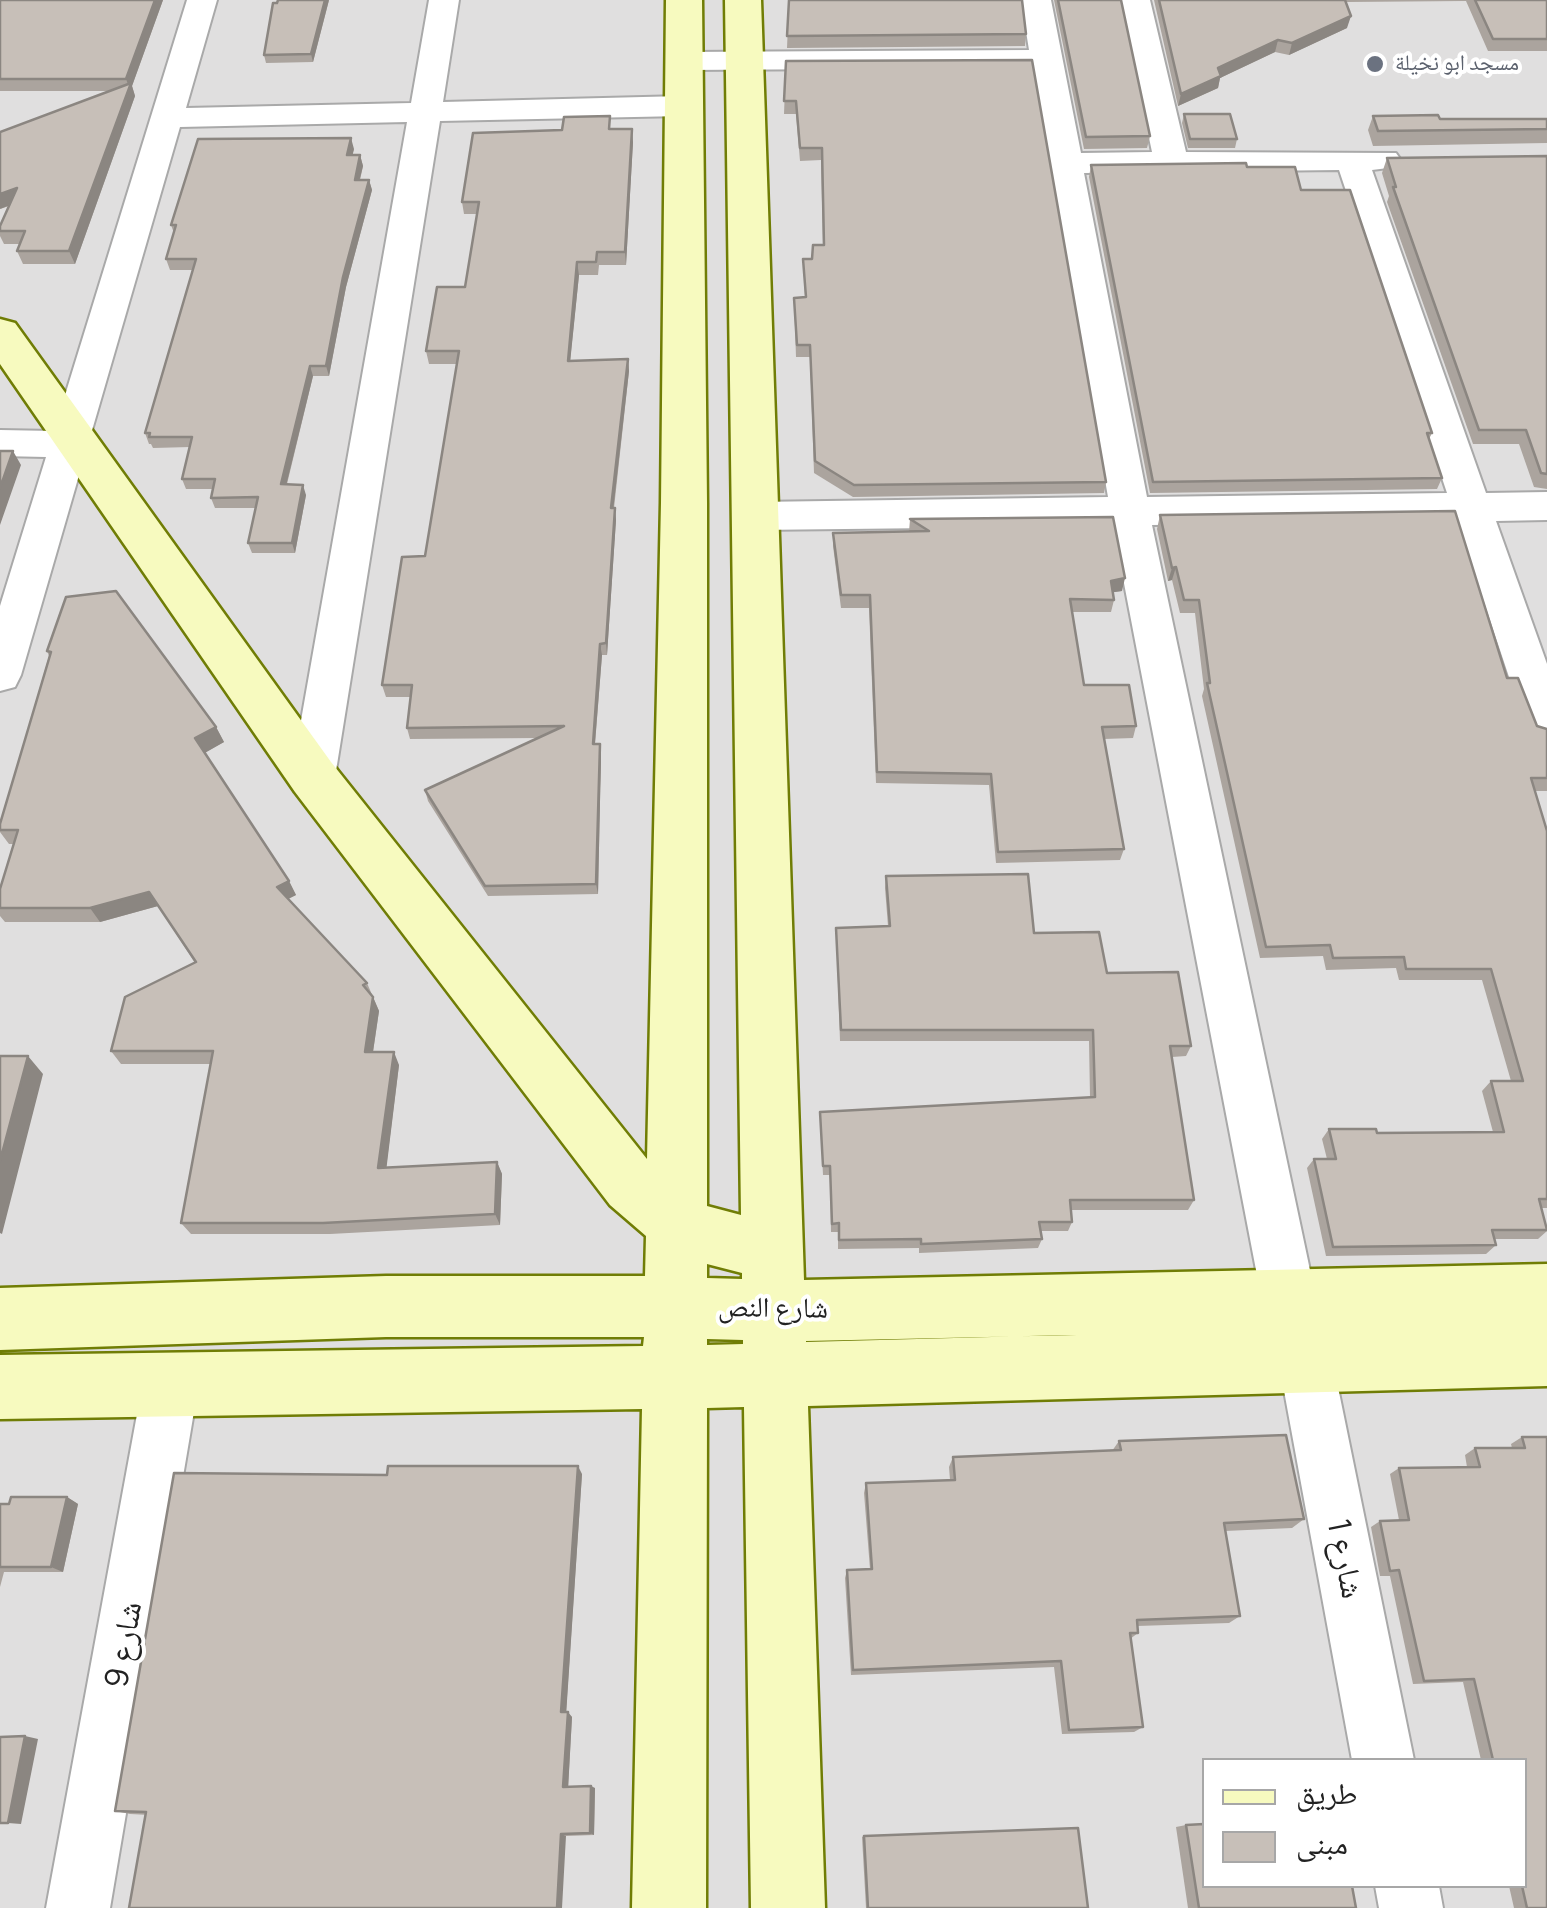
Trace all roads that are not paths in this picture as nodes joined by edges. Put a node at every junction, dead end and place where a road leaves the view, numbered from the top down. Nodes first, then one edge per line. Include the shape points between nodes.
1 (202, 0) edge
2 (444, 0) edge
3 (684, 0) edge
4 (743, 0) edge
5 (1036, 0) edge
6 (1136, 0) edge
7 (1046, 59) junction
8 (744, 61) junction
9 (684, 84) junction
10 (426, 113) junction
11 (168, 118) junction
12 (1410, 159) edge
13 (1352, 160) junction
14 (1171, 161) junction
15 (1068, 163) junction
16 (0, 333) edge
17 (73, 439) junction
18 (0, 443) edge
19 (1471, 506) junction
20 (1547, 506) edge
21 (1130, 513) junction
22 (756, 516) junction
23 (0, 675) edge
24 (1547, 725) edge
25 (313, 777) junction
26 (675, 1224) junction
27 (772, 1249) junction
28 (1547, 1294) edge
29 (676, 1306) junction
30 (772, 1311) junction
31 (0, 1319) edge
32 (1300, 1329) junction
33 (1547, 1356) edge
34 (774, 1375) junction
35 (673, 1376) junction
36 (171, 1382) junction
37 (0, 1387) edge
38 (1383, 1758) edge
39 (78, 1908) edge
40 (669, 1908) edge
41 (788, 1908) edge

1 - 11 street
2 - 10 street
3 - 9 street
4 - 8 street
5 - 7 street, شارع 1
6 - 14 street
7 - 8 street
7 - 15 street, شارع 1
8 - 9 street
8 - 22 street
9 - 10 street
9 - 26 street
10 - 11 street
10 - 25 street
11 - 17 street
12 - 13 street
13 - 14 street
13 - 19 street
14 - 15 street
15 - 21 street, شارع 1
16 - 17 street
17 - 18 street
17 - 23 street
17 - 25 street
19 - 20 street
19 - 21 street
19 - 24 street
21 - 22 street
21 - 32 street, شارع 1
22 - 27 street
25 - 26 street via 631,1185
26 - 27 street
26 - 29 street
27 - 30 street
28 - 32 street, شارع النص
29 - 30 street, شارع النص
29 - 31 street, شارع النص via 387,1305
29 - 35 street
30 - 32 street, شارع النص
30 - 34 street
32 - 33 street, شارع النص
32 - 34 street, شارع النص
32 - 38 street, شارع 1
34 - 35 street, شارع النص
34 - 41 street
35 - 36 street, شارع النص
35 - 40 street
36 - 37 street, شارع النص
36 - 39 street, شارع 9

